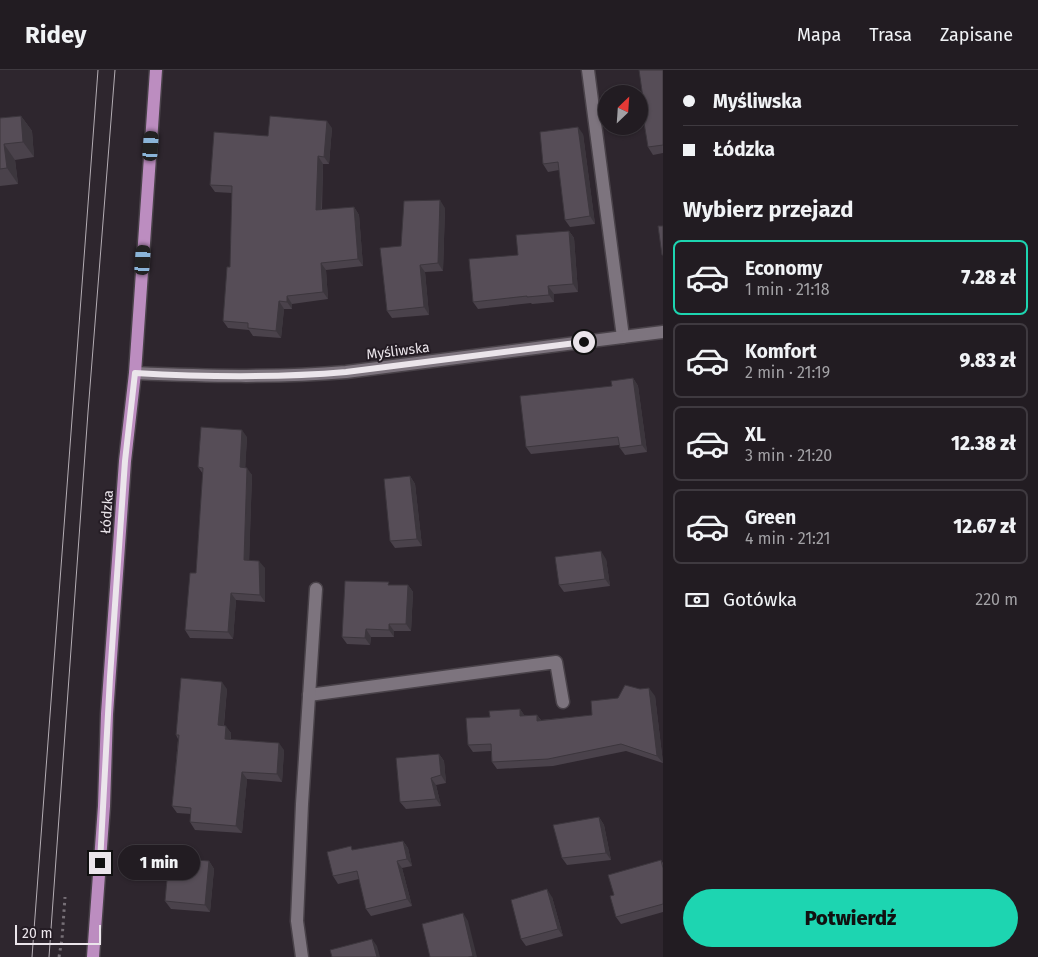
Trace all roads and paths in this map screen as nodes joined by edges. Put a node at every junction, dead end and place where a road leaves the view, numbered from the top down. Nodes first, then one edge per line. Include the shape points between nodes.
1 (156, 70) edge
2 (588, 70) edge
3 (663, 332) edge
4 (623, 337) junction
5 (135, 373) junction
6 (316, 589) dead end
7 (309, 695) junction
8 (563, 702) dead end
9 (65, 897) dead end
10 (59, 957) edge
11 (93, 957) edge
12 (302, 957) edge

1 - 5 main road, Łódzka
2 - 4 street
3 - 4 street, Myśliwska
4 - 5 street, Myśliwska via 329,374
5 - 11 main road, Łódzka via 125,461
6 - 7 street
7 - 8 street via 556,662
7 - 12 street via 297,921
9 - 10 path

